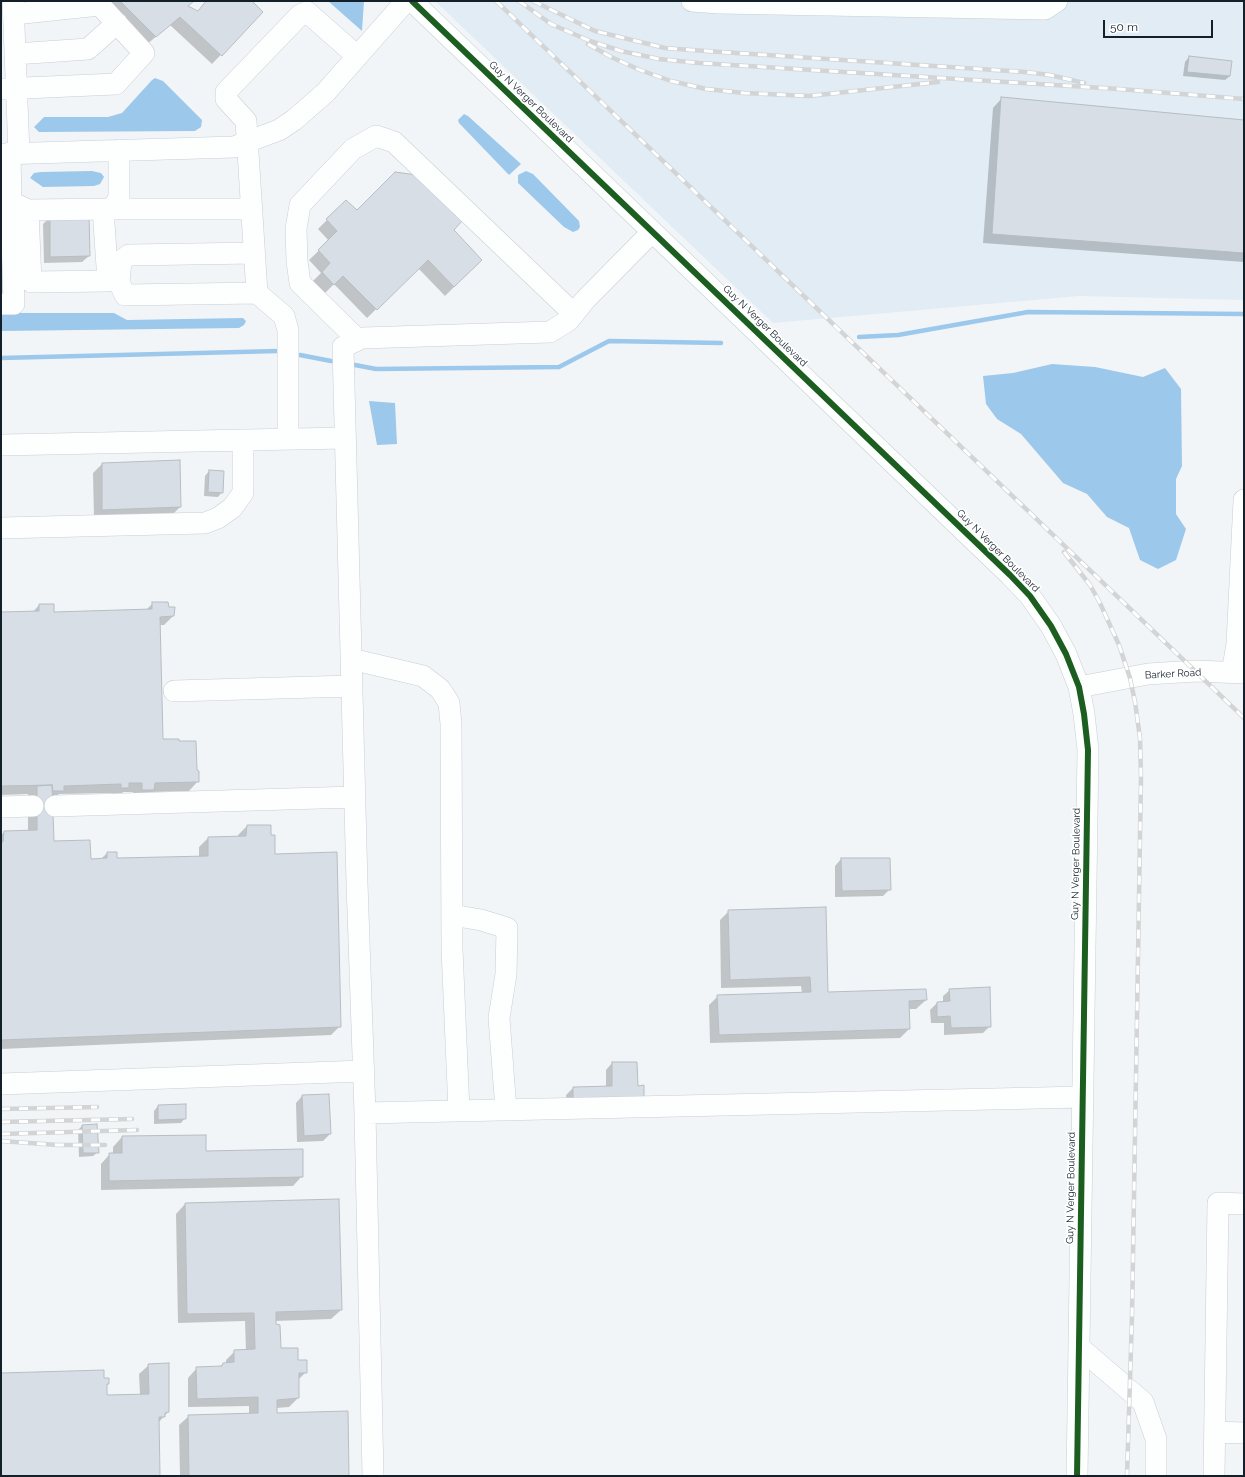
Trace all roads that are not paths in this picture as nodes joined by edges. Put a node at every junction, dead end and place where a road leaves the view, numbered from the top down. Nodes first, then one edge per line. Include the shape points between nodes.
1 (406, 1) edge
2 (412, 1) edge
3 (692, 1) edge
4 (1057, 1) edge
5 (718, 2) edge
6 (98, 3) edge
7 (800, 3) edge
8 (898, 4) edge
9 (986, 4) edge
10 (11, 16) edge
11 (117, 23) junction
12 (15, 54) junction
13 (357, 56) junction
14 (9, 89) edge
15 (247, 142) junction
16 (119, 150) junction
17 (10, 153) edge
18 (13, 205) edge
19 (108, 209) junction
20 (251, 209) junction
21 (652, 232) junction
22 (254, 253) junction
23 (256, 293) junction
24 (1, 304) edge
25 (574, 314) junction
26 (358, 340) junction
27 (345, 438) junction
28 (288, 439) junction
29 (243, 440) junction
30 (1, 445) edge
31 (1244, 500) edge
32 (1, 528) edge
33 (1240, 644) edge
34 (351, 659) junction
35 (1238, 673) edge
36 (351, 686) junction
37 (1079, 687) junction
38 (174, 691) dead end
39 (354, 797) junction
40 (33, 806) dead end
41 (55, 806) dead end
42 (1, 807) edge
43 (452, 915) junction
44 (364, 1071) junction
45 (1, 1084) edge
46 (1083, 1097) junction
47 (506, 1110) junction
48 (459, 1111) junction
49 (365, 1113) junction
50 (1244, 1204) edge
51 (1079, 1347) junction
52 (1215, 1432) junction
53 (1244, 1433) edge
54 (373, 1476) edge
55 (1077, 1476) edge
56 (1156, 1476) edge
57 (1214, 1476) edge

1 - 13 street
2 - 21 street, Guy N Verger Boulevard
3 - 5 street
4 - 9 street via 1045,9
5 - 7 street
6 - 10 street
6 - 11 street
7 - 8 street
8 - 9 street
10 - 12 street
11 - 12 street via 88,49
11 - 14 street via 144,53 116,84
12 - 14 street
13 - 15 street via 325,93 294,120 279,130
13 - 15 street via 307,12 300,15 226,92 226,99 246,121
14 - 17 street
15 - 16 street via 234,147
15 - 20 street
16 - 17 street
16 - 19 street via 119,198
17 - 18 street
18 - 19 street
18 - 19 street via 32,282 108,281
18 - 24 street via 14,304
19 - 20 street
20 - 22 street
21 - 25 street
21 - 37 street, Guy N Verger Boulevard via 1030,596 1051,626
22 - 23 street
22 - 23 street via 129,255 121,261 119,282 125,295
23 - 28 street via 284,316 288,330
25 - 26 street via 570,320 550,332
25 - 26 street via 394,142 376,136 353,149 300,205 296,229 300,283
26 - 27 street via 343,347
27 - 28 street
27 - 34 street
28 - 29 street
29 - 30 street
29 - 32 street via 243,493 232,508 205,523
31 - 33 street
33 - 35 street
34 - 36 street
34 - 43 street via 423,676 440,689 448,703 451,724
35 - 37 street, Barker Road via 1196,671 1148,674
36 - 38 street
36 - 39 street
37 - 46 street, Guy N Verger Boulevard via 1088,750
39 - 41 street
39 - 44 street
40 - 42 street
43 - 47 street via 507,928 506,974 499,1018
43 - 48 street
44 - 45 street
44 - 49 street
46 - 47 street
46 - 51 street, Guy N Verger Boulevard
47 - 48 street
48 - 49 street
49 - 54 street
50 - 52 street via 1218,1203
51 - 55 street, Guy N Verger Boulevard
51 - 56 street via 1143,1402 1156,1439
52 - 53 street
52 - 57 street

